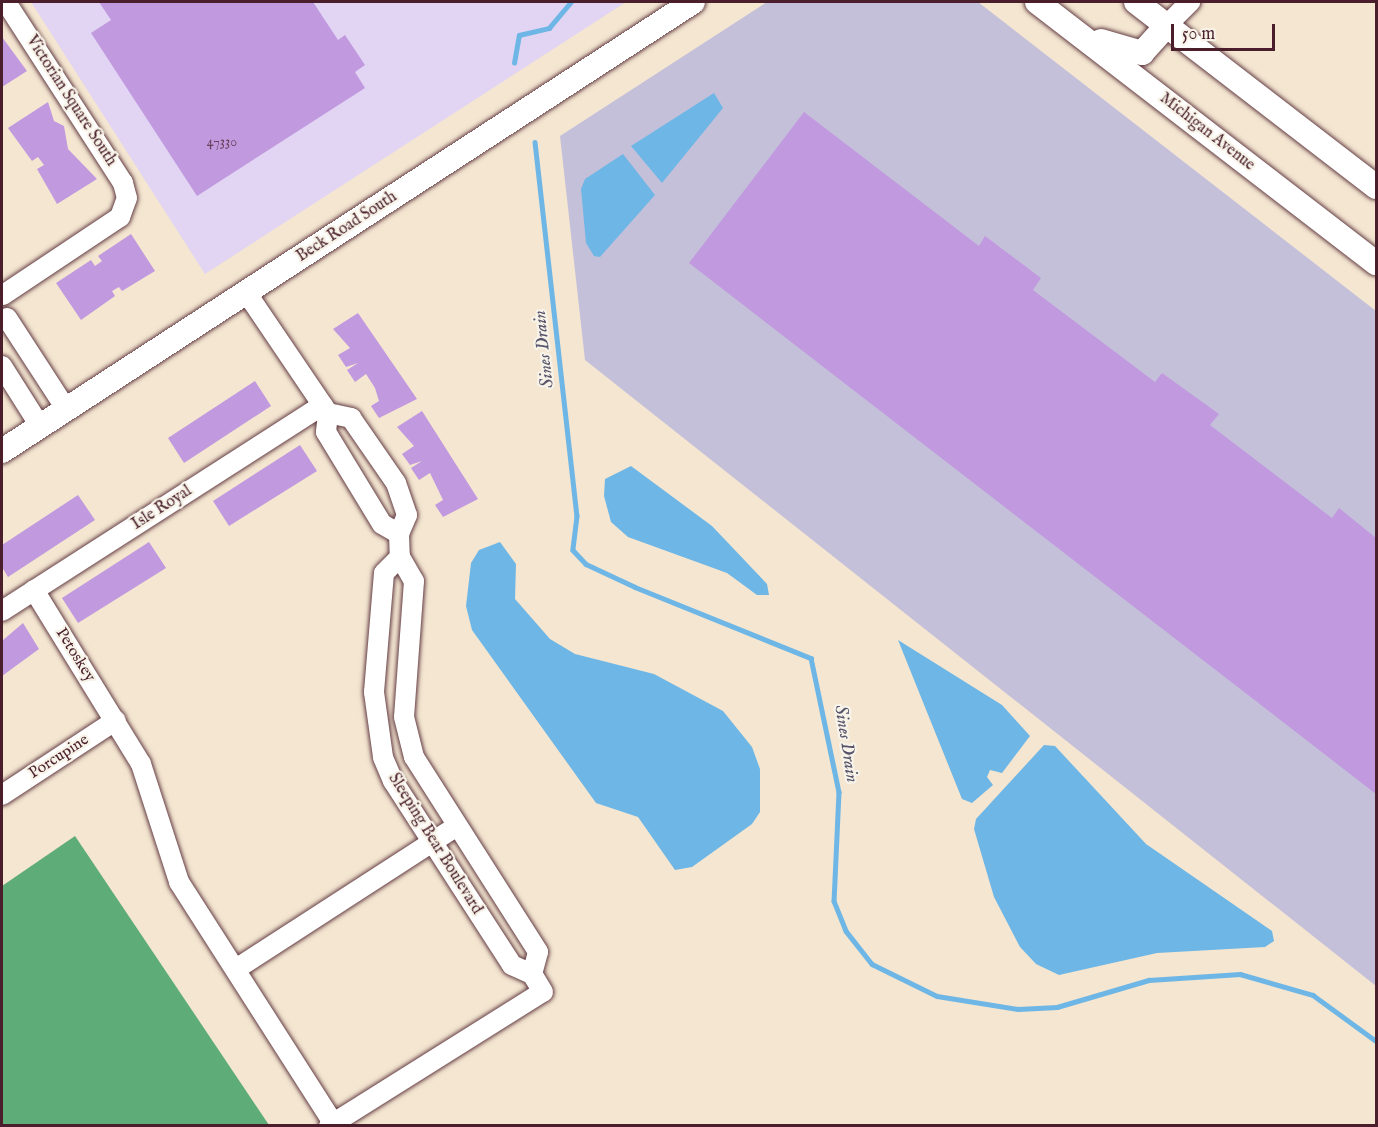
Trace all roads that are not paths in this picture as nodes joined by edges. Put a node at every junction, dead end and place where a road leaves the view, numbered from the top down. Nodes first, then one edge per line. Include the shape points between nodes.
1 (6, 2) edge
2 (693, 2) edge
3 (1038, 2) edge
4 (1136, 2) edge
5 (1190, 2) edge
6 (1167, 26) junction
7 (1072, 28) junction
8 (1377, 187) edge
9 (1377, 263) edge
10 (246, 292) junction
11 (2, 294) edge
12 (4, 322) edge
13 (2, 366) edge
14 (66, 409) junction
15 (326, 409) junction
16 (40, 426) junction
17 (2, 451) edge
18 (399, 534) junction
19 (400, 557) junction
20 (34, 590) junction
21 (2, 611) edge
22 (117, 720) junction
23 (2, 795) edge
24 (457, 826) junction
25 (432, 842) junction
26 (236, 969) junction
27 (532, 974) junction
28 (331, 1124) edge

1 - 11 street, Victorian Square South via 123,183 127,204 120,217
2 - 10 main road, Beck Road South
3 - 7 main road, Michigan Avenue
4 - 6 main road
5 - 6 street
6 - 7 main road via 1142,53
6 - 8 main road
7 - 9 main road, Michigan Avenue
10 - 14 main road, Beck Road South
10 - 15 street
11 - 12 street
12 - 14 street
13 - 16 street
14 - 16 main road, Beck Road South
15 - 18 street via 326,432 382,525
15 - 18 street, Sleeping Bear Boulevard via 351,418 396,483 407,515
15 - 20 street, Isle Royal
16 - 17 main road, Beck Road South
18 - 19 street, Sleeping Bear Boulevard
19 - 24 street, Sleeping Bear Boulevard via 414,581 404,717 408,737
19 - 25 street, Sleeping Bear Boulevard via 384,573 375,726 393,782
20 - 21 street, Isle Royal
20 - 22 street, Petoskey
22 - 23 street, Porcupine
22 - 26 street, Petoskey via 156,804 180,882
24 - 25 street
24 - 27 street, Sleeping Bear Boulevard via 538,952
25 - 26 street
25 - 27 street, Sleeping Bear Boulevard via 512,965
26 - 28 street, Petoskey
27 - 28 street, Sleeping Bear Boulevard via 543,992

